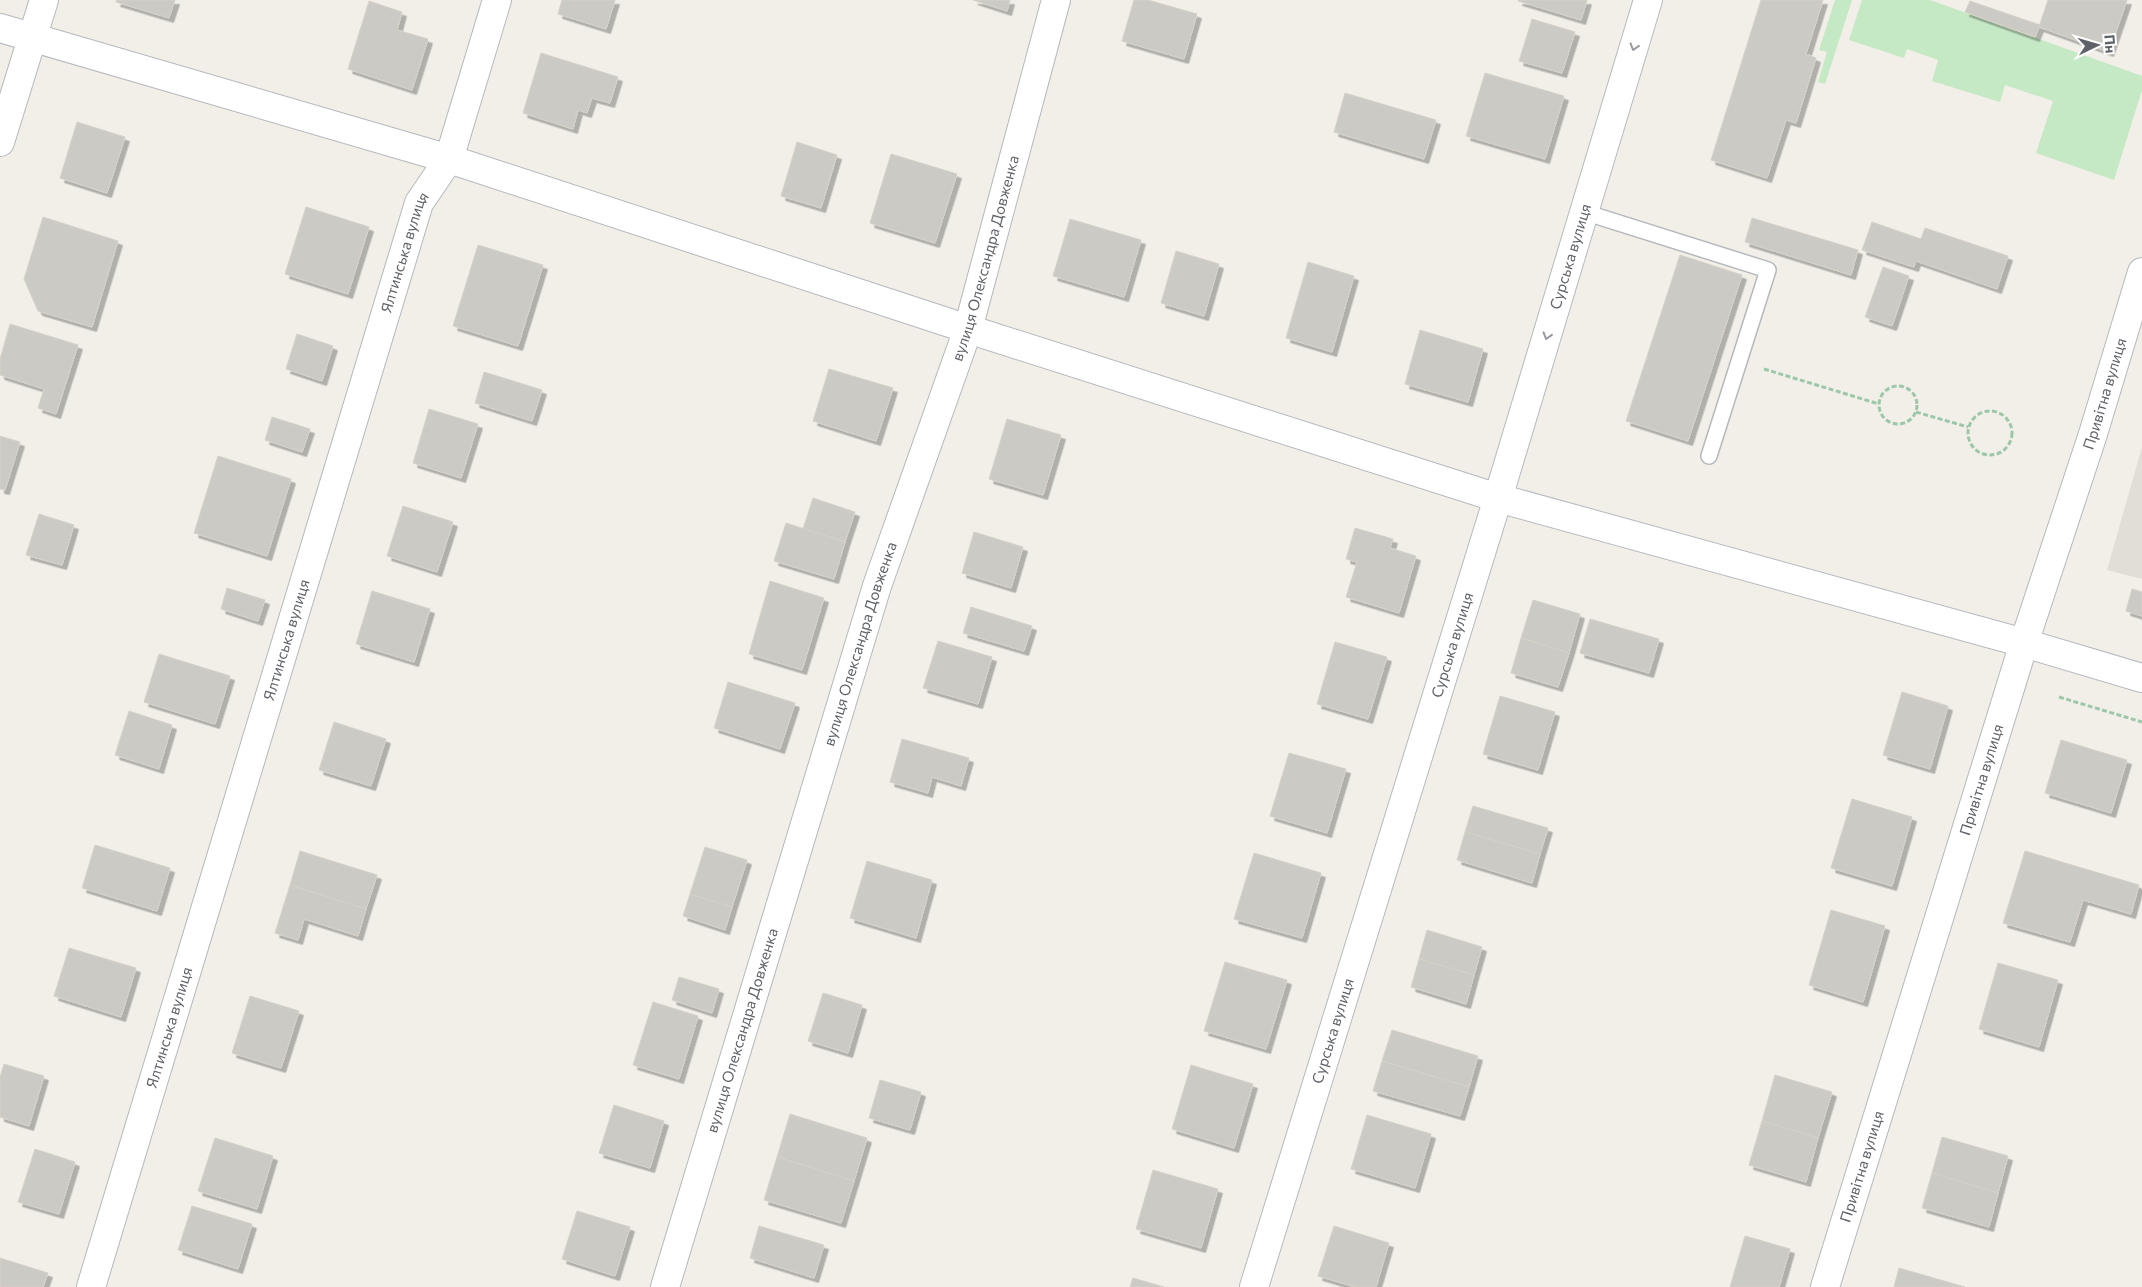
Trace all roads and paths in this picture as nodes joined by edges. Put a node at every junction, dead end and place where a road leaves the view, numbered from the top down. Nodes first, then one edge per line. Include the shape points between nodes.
1 (44, 0) edge
2 (497, 0) edge
3 (1056, 0) edge
4 (1648, 0) edge
5 (0, 28) edge
6 (32, 38) junction
7 (0, 142) edge
8 (448, 159) junction
9 (1584, 212) junction
10 (2142, 272) edge
11 (968, 329) junction
12 (1740, 362) junction
13 (1878, 404) junction
14 (1916, 412) junction
15 (1968, 427) junction
16 (1709, 456) dead end
17 (1498, 498) junction
18 (2024, 643) junction
19 (2142, 678) edge
20 (2059, 697) dead end
21 (2142, 722) edge
22 (91, 1287) edge
23 (665, 1287) edge
24 (1254, 1287) edge
25 (1825, 1287) edge

1 - 6 street
2 - 8 street, Ялтинська вулиця
3 - 11 street, вулиця Олександра Довженка
4 -> 9 street, Сурська вулиця
5 - 6 street
6 - 7 street
6 - 8 street
8 - 11 street
8 - 22 street, Ялтинська вулиця via 419,203
9 - 12 lane via 1768,270
9 -> 17 street, Сурська вулиця
10 - 18 street, Привітна вулиця
11 - 17 street
11 - 23 street, вулиця Олександра Довженка via 878,586
12 - 13 path
12 - 16 lane
13 - 14 path via 1879,413 1894,424 1911,420
13 - 14 path via 1885,390 1896,385 1908,388 1916,397
14 - 15 path
15 - 15 path via 1969,442 1978,452 1991,456 2004,450 2012,439 2011,425 2002,414 1988,410 1976,416
17 - 18 street
17 - 24 street, Сурська вулиця
18 - 19 street
18 - 25 street, Привітна вулиця
20 - 21 path

